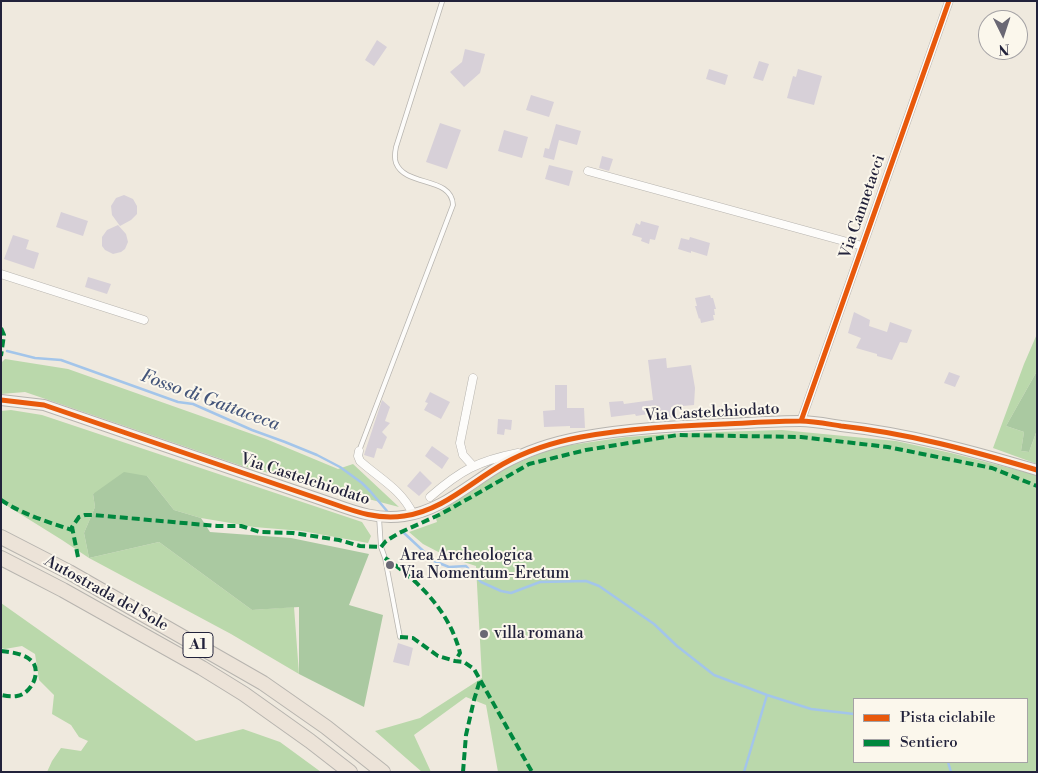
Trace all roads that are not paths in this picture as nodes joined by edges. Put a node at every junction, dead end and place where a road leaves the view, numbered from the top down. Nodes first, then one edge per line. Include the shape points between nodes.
1 (948, 1) edge
2 (442, 2) edge
3 (588, 171) dead end
4 (862, 246) junction
5 (1, 274) edge
6 (144, 320) dead end
7 (473, 378) dead end
8 (1, 400) edge
9 (801, 421) junction
10 (359, 451) joint
11 (528, 452) junction
12 (473, 466) junction
13 (1037, 470) edge
14 (430, 497) dead end
15 (413, 514) junction
16 (379, 516) junction
17 (1, 537) edge
18 (1, 558) edge
19 (400, 637) dead end
20 (350, 772) edge
21 (383, 772) edge

1 - 4 street, Via Cannetacci
2 - 10 lane via 395,157 404,172 447,190 453,205
3 - 4 street
4 - 9 street, Via Cannetacci
5 - 6 street
7 - 12 street via 460,443 463,455
8 - 16 street, Via Castelchiodato via 44,405 343,507
9 - 11 street, Via Castelchiodato via 616,432 565,440
9 - 13 street, Via Castelchiodato via 864,428 918,439
10 - 15 street via 360,461 401,495
11 - 12 street via 501,456
11 - 15 street, Via Castelchiodato via 494,469 440,504
12 - 14 street
15 - 16 street, Via Castelchiodato
16 - 19 lane via 381,547
17 - 21 highway, Autostrada del Sole / A1 via 69,572 263,683
18 - 20 highway, Autostrada del Sole / A1 via 202,668 244,694

